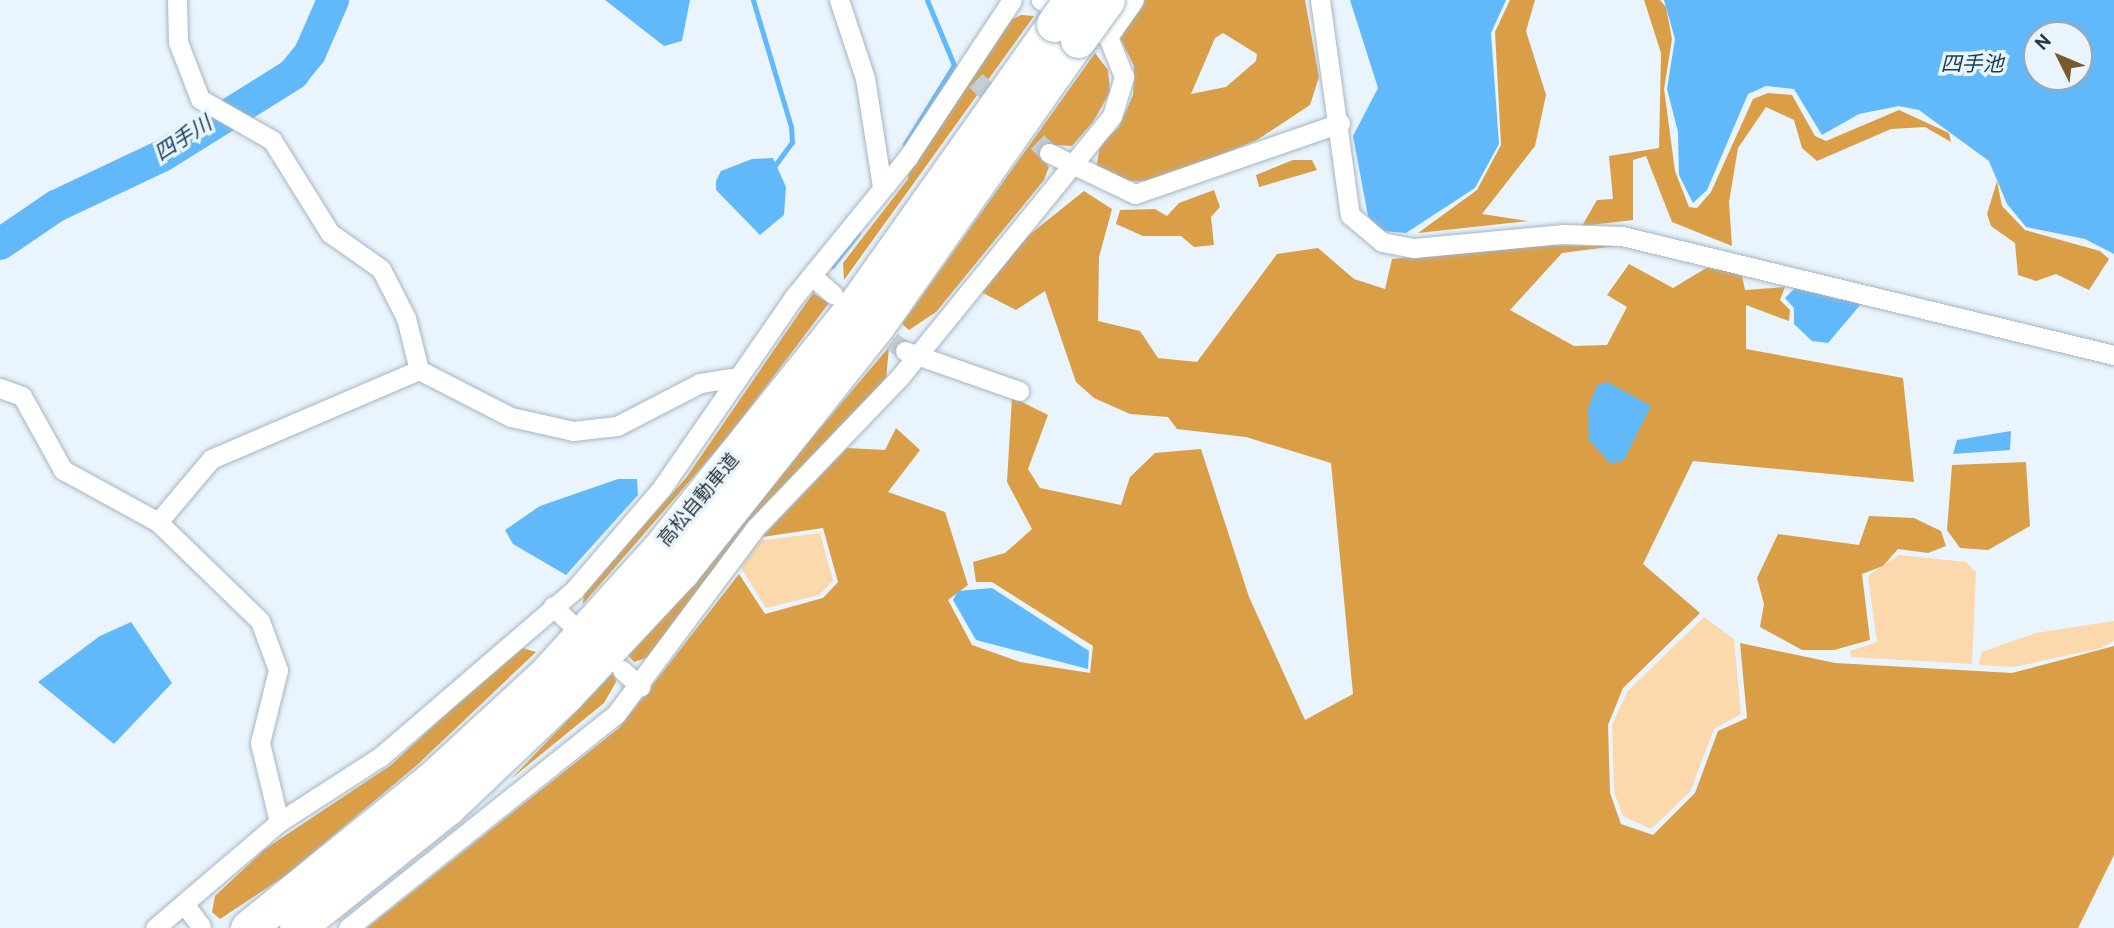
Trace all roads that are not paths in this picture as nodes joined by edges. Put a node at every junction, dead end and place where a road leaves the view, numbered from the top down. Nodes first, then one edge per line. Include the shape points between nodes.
1 (177, 0) edge
2 (839, 0) edge
3 (1012, 0) edge
4 (1107, 0) edge
5 (1134, 0) edge
6 (1320, 0) edge
7 (1071, 20) edge
8 (1340, 123) junction
9 (1049, 153) tunnel mouth
10 (1071, 164) junction
11 (882, 186) junction
12 (812, 276) junction
13 (833, 293) dead end
14 (910, 354) junction
15 (2114, 355) edge
16 (419, 370) junction
17 (739, 377) junction
18 (0, 388) edge
19 (1019, 391) dead end
20 (158, 522) junction
21 (552, 606) junction
22 (569, 622) dead end
23 (622, 670) dead end
24 (640, 687) junction
25 (279, 822) junction
26 (184, 905) junction
27 (201, 926) dead end
28 (155, 928) edge
29 (248, 928) edge
30 (297, 928) edge
31 (348, 928) edge

1 - 16 street via 178,42 200,99 272,140 330,233 382,269 406,318
2 - 11 street via 865,78
3 - 11 street via 969,75
4 - 7 highway, 高松自動車道, bridge
5 - 7 street
6 - 8 street
7 - 10 street via 1124,77 1123,95
7 - 29 highway, 高松自動車道 via 856,304 661,547 517,700
7 - 30 highway, 高松自動車道 via 876,327 682,571 565,696 448,807
8 - 10 street via 1135,194
8 - 15 street via 1350,215 1382,242 1413,248 1563,234 1622,236
9 - 10 street
10 - 14 street
11 - 12 street
12 - 13 street
12 - 17 street
14 - 19 street
14 - 24 street via 755,528
16 - 17 street via 511,417 573,431 617,426 700,383
16 - 20 street via 211,459
17 - 21 street via 661,489 575,589
18 - 20 street via 22,396 64,470
20 - 25 street via 260,621 274,645 278,670 260,743
21 - 22 street
21 - 25 street via 380,757
23 - 24 street
24 - 31 street via 536,780
25 - 26 street
26 - 27 street
26 - 28 street

